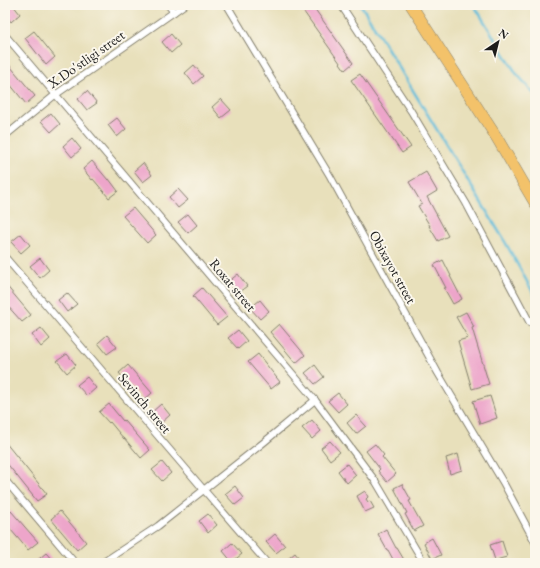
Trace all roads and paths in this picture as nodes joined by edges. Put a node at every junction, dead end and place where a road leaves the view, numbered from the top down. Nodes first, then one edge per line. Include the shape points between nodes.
1 (168, 5) edge
2 (184, 5) edge
3 (227, 5) edge
4 (341, 5) edge
5 (411, 5) edge
6 (174, 12) junction
7 (5, 36) edge
8 (55, 95) junction
9 (5, 136) edge
10 (535, 203) edge
11 (5, 257) edge
12 (530, 323) dead end
13 (315, 400) junction
14 (5, 480) edge
15 (204, 490) junction
16 (535, 542) edge
17 (75, 563) edge
18 (102, 563) edge
19 (267, 563) edge
20 (424, 563) edge

1 - 6 street
2 - 6 street, X.Do'stligi street
3 - 16 street, Obixayot street via 330,176 438,373
4 - 12 street via 411,111 462,196
5 - 10 highway via 497,138
6 - 8 street, X.Do'stligi street
7 - 8 street, Roxat street
8 - 9 street, X.Do'stligi street
8 - 13 street, Roxat street
11 - 15 street, Sevinch street
13 - 15 street
13 - 20 street, Roxat street via 376,482
14 - 17 street
15 - 18 street via 158,526
15 - 19 street, Sevinch street

